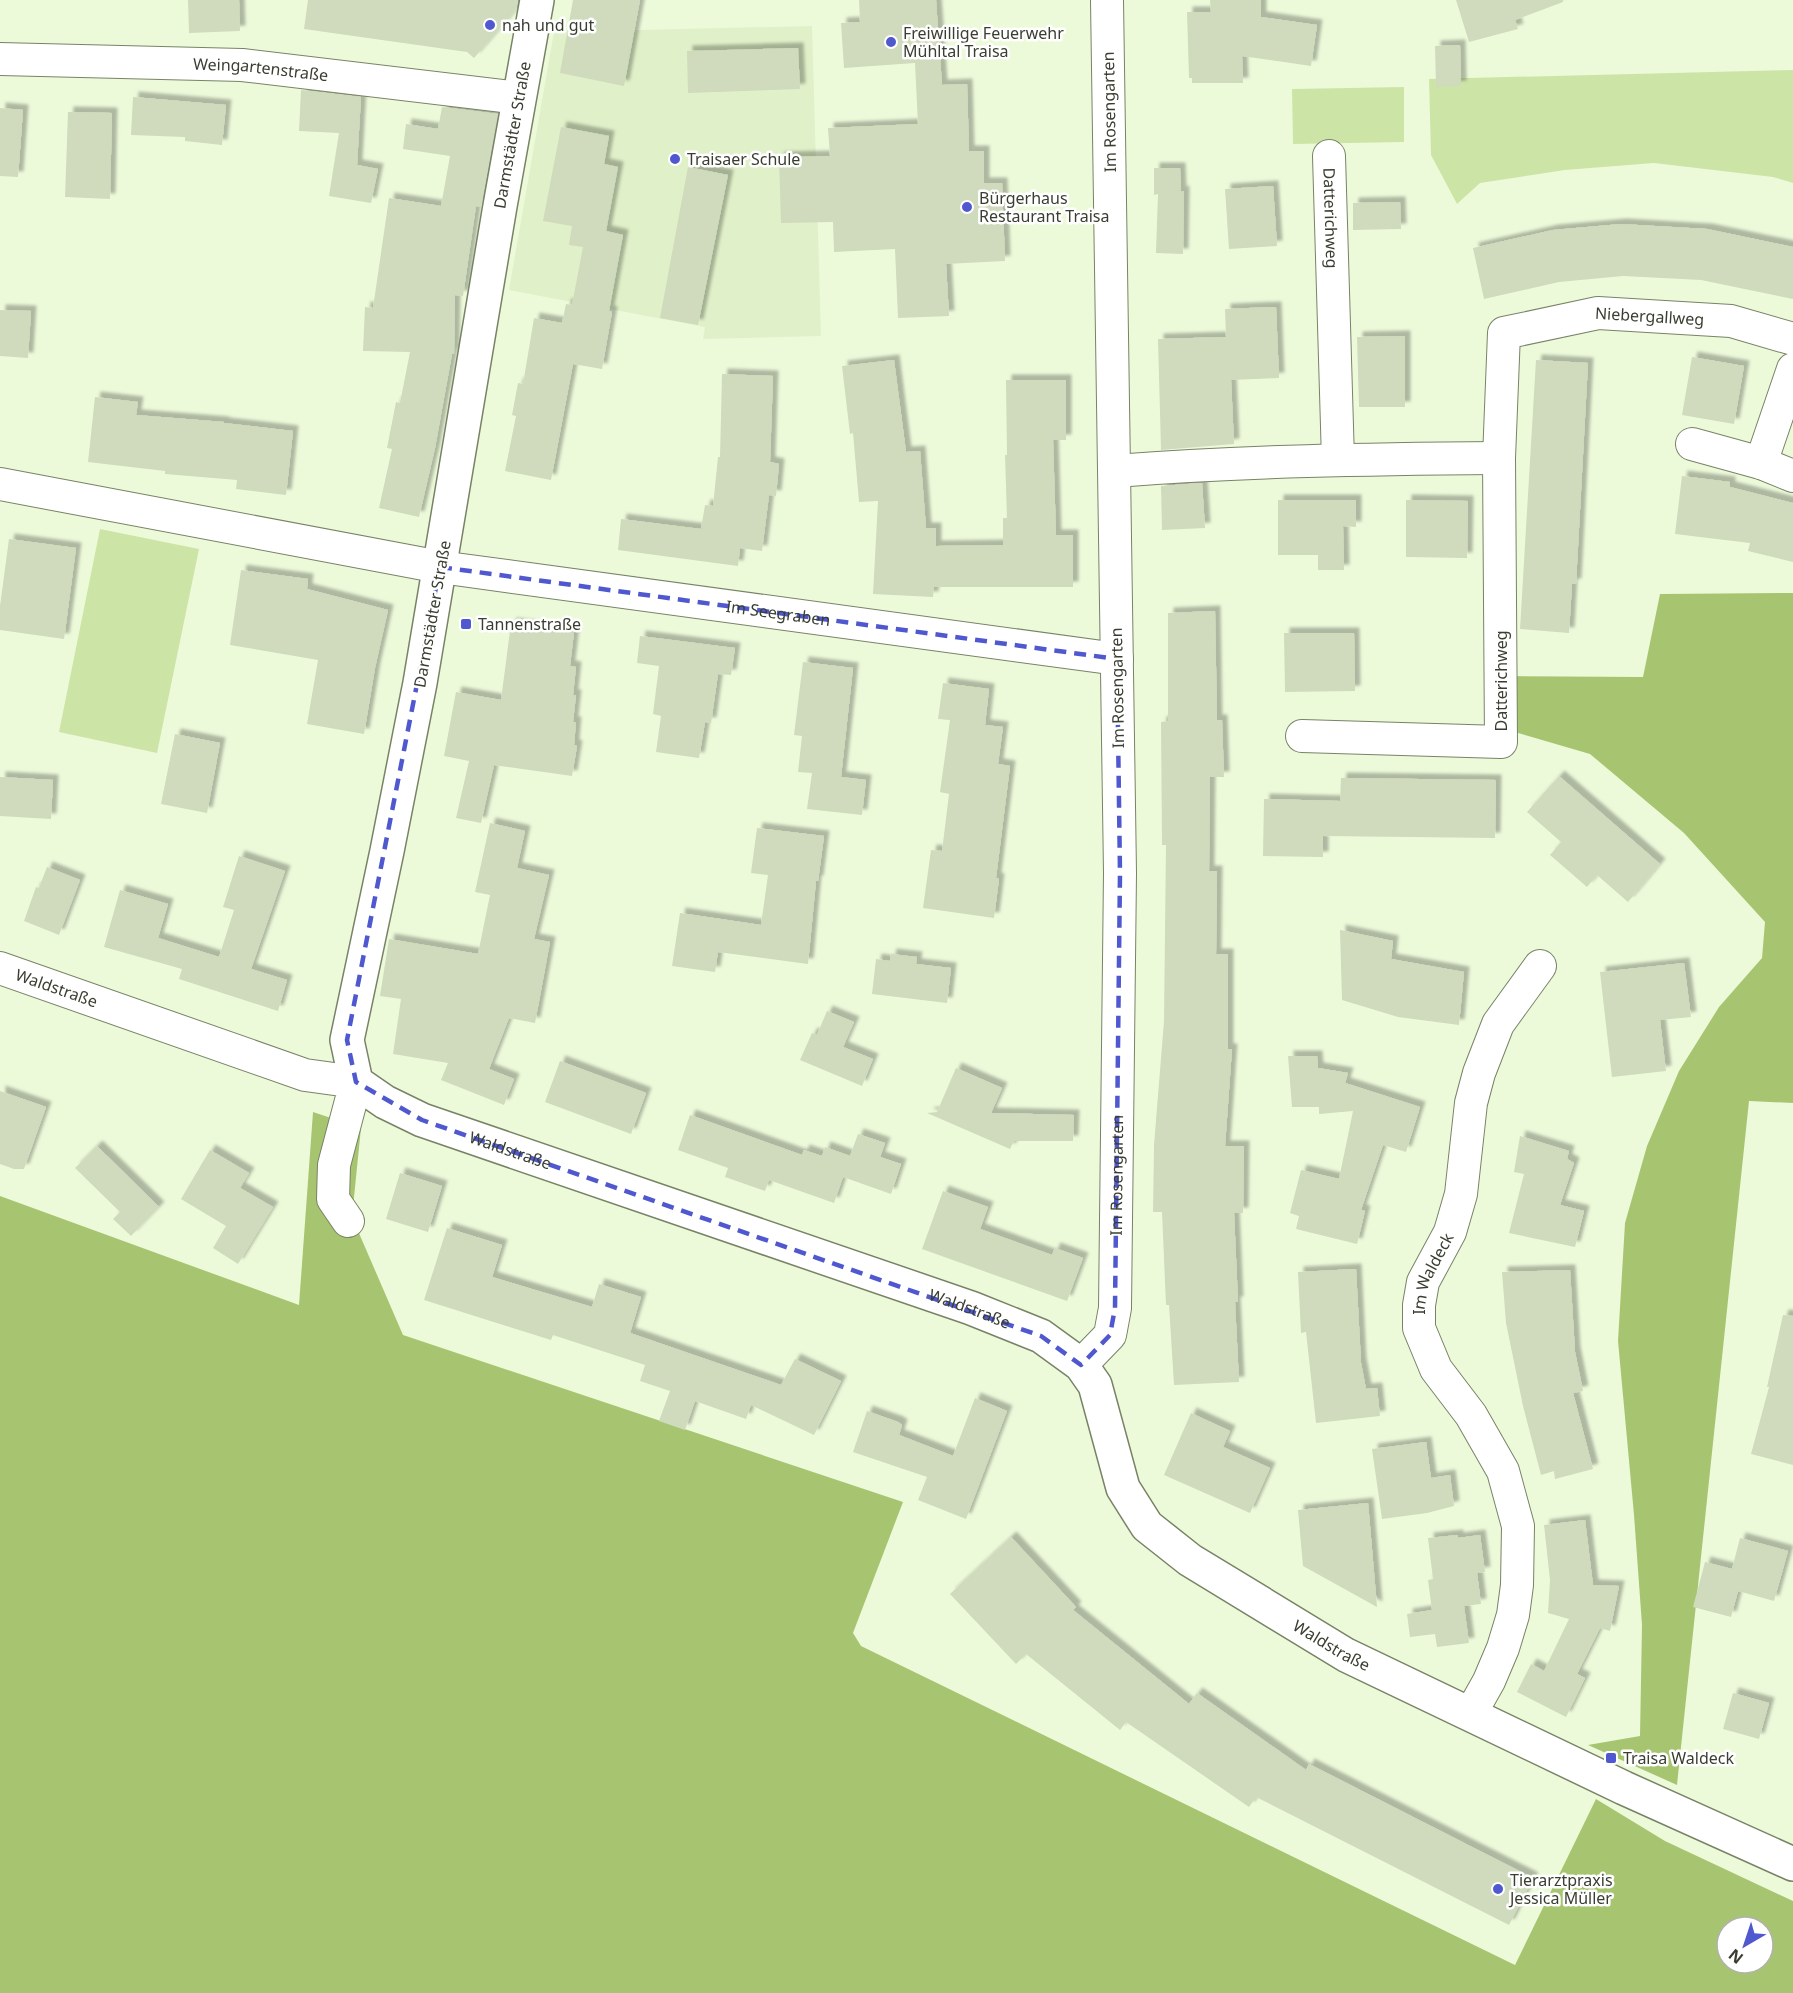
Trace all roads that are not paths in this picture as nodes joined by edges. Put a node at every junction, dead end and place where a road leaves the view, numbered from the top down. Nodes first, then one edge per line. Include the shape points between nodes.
1 (537, 0) edge
2 (1107, 0) edge
3 (0, 59) edge
4 (519, 98) junction
5 (1329, 156) dead end
6 (1504, 333) joint
7 (1793, 339) edge
8 (1793, 369) edge
9 (1692, 444) dead end
10 (1499, 458) junction
11 (1338, 460) junction
12 (1761, 463) junction
13 (1115, 471) junction
14 (1793, 476) edge
15 (0, 484) edge
16 (440, 567) junction
17 (1117, 658) junction
18 (1302, 736) dead end
19 (1540, 966) dead end
20 (0, 968) edge
21 (356, 1082) junction
22 (348, 1221) dead end
23 (1081, 1365) junction
24 (1471, 1713) junction
25 (1793, 1864) edge

1 - 4 street, Darmstädter Straße
2 - 13 street, Im Rosengarten
3 - 4 street, Weingartenstraße via 242,65
4 - 16 street, Darmstädter Straße
5 - 11 street, Datterichweg
6 - 7 street, Niebergallweg via 1598,313 1731,321
6 - 10 street, Datterichweg
8 - 12 street
9 - 12 street
10 - 11 street
10 - 18 street, Datterichweg via 1501,742
11 - 13 street
12 - 14 street
13 - 17 street, Im Rosengarten
15 - 16 street
16 - 17 street, Im Seegraben
16 - 21 street, Darmstädter Straße via 389,843 347,1040
17 - 23 street, Im Rosengarten via 1120,873 1115,1308 1110,1335
19 - 24 street, Im Waldeck via 1498,1024 1479,1073 1471,1103 1461,1194 1450,1232 1424,1282 1419,1305 1419,1328 1436,1369 1471,1415 1503,1471 1518,1526 1513,1616 1489,1681
20 - 21 street, Waldstraße via 305,1075
21 - 22 street, Darmstädter Straße via 334,1165 333,1199
21 - 23 street, Waldstraße via 422,1120 991,1316 1041,1336
23 - 24 street, Waldstraße via 1095,1385 1123,1488 1147,1526 1191,1560 1346,1655
24 - 25 street, Waldstraße

